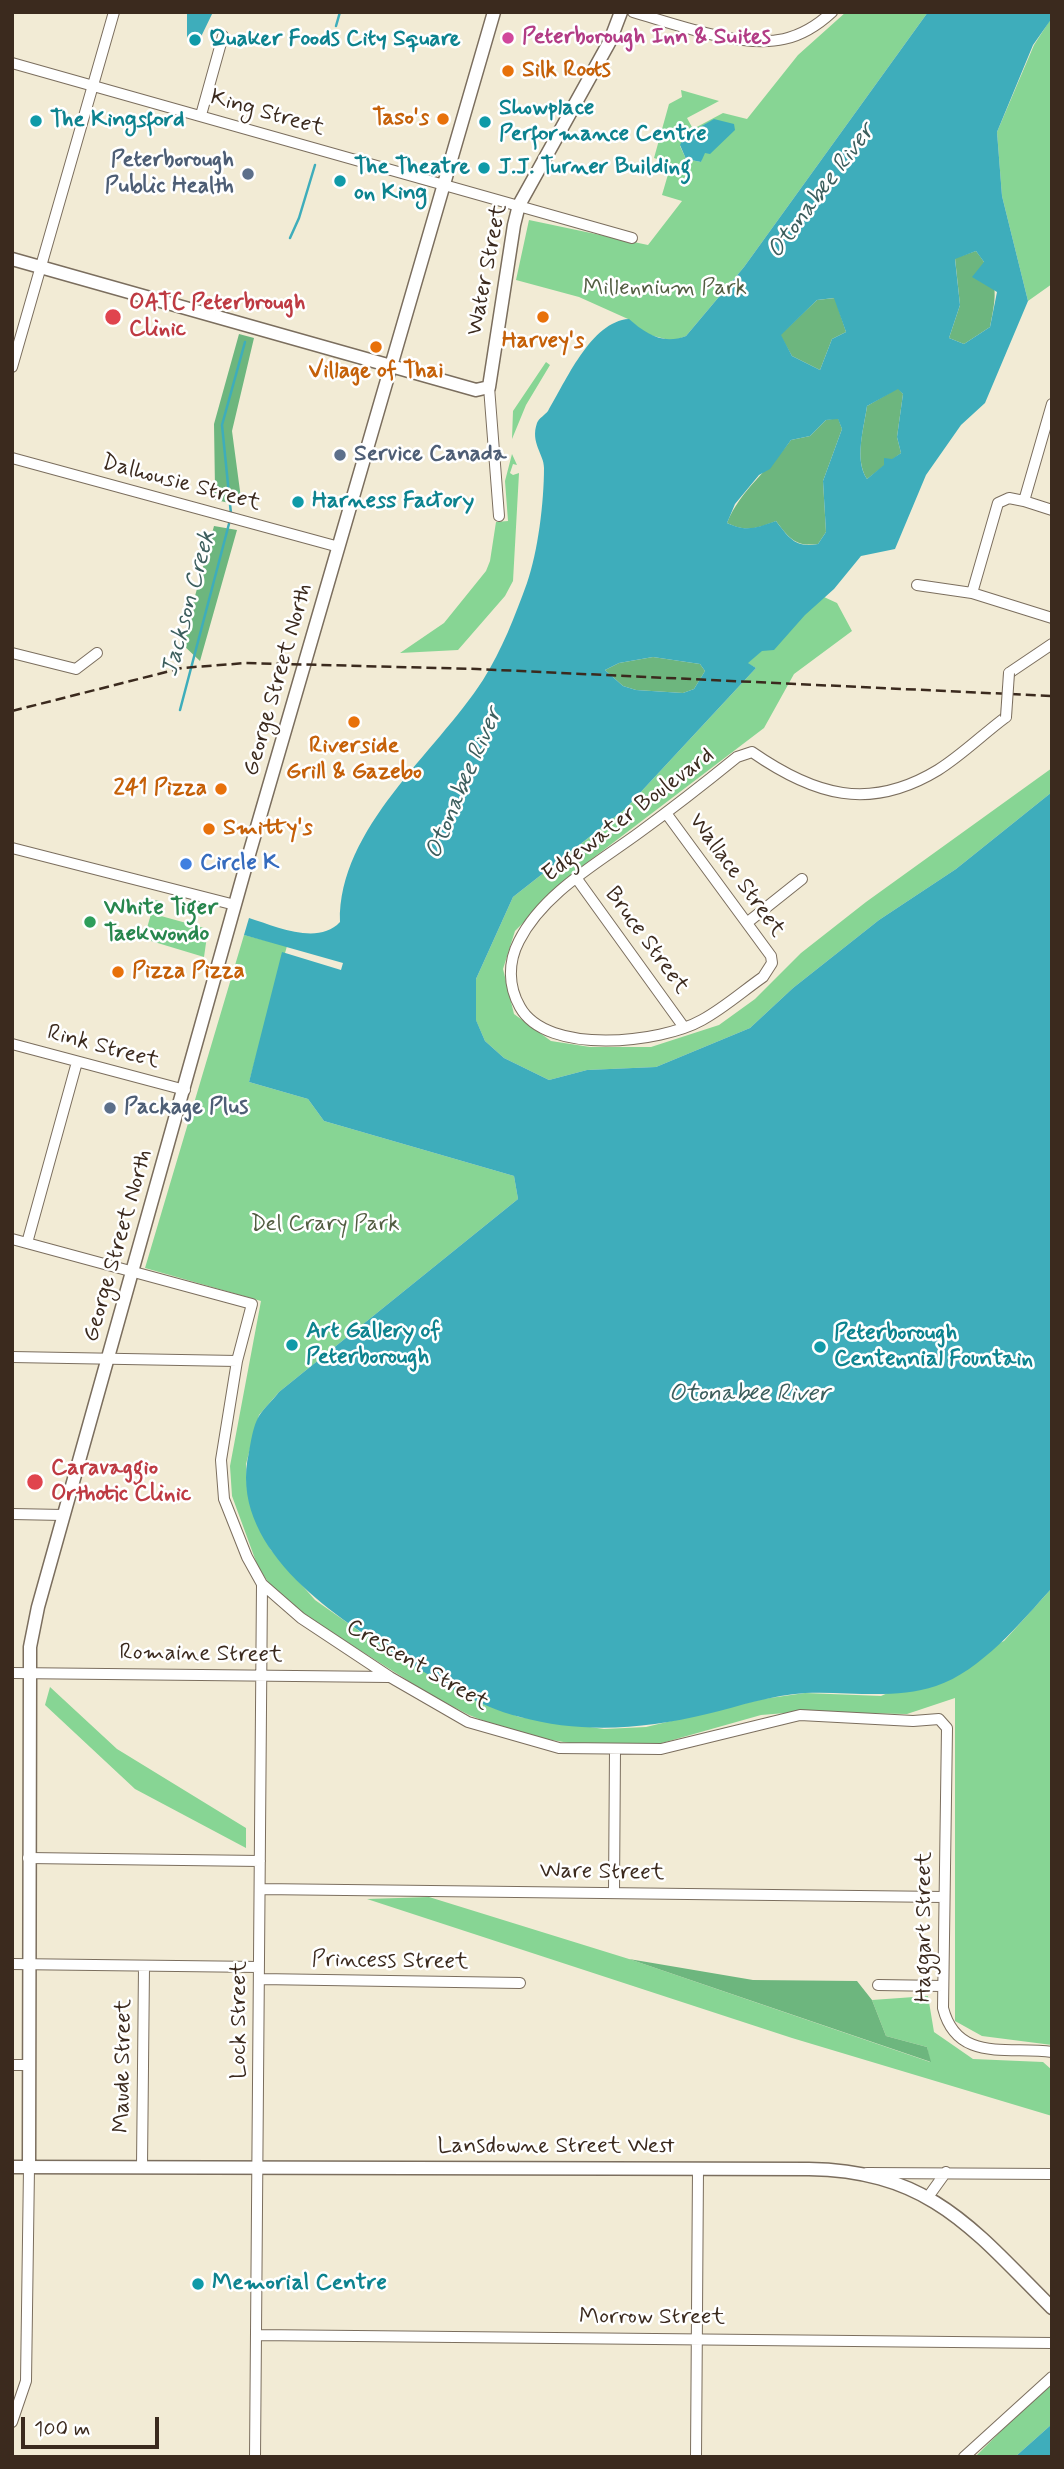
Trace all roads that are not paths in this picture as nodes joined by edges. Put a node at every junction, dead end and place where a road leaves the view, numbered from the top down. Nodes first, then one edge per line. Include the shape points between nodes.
1 (114, 12) edge
2 (494, 12) edge
3 (621, 12) edge
4 (633, 12) edge
5 (832, 12) edge
6 (223, 36) dead end
7 (12, 63) edge
8 (94, 85) junction
9 (201, 115) junction
10 (443, 185) junction
11 (519, 205) junction
12 (632, 238) dead end
13 (12, 258) edge
14 (40, 266) junction
15 (391, 366) junction
16 (12, 368) edge
17 (412, 372) junction
18 (489, 387) junction
19 (384, 397) junction
20 (1052, 404) edge
21 (12, 458) edge
22 (1024, 501) junction
23 (1052, 510) edge
24 (499, 516) dead end
25 (339, 547) junction
26 (917, 585) dead end
27 (972, 593) junction
28 (1052, 618) edge
29 (1052, 644) edge
30 (12, 653) edge
31 (97, 653) dead end
32 (666, 813) junction
33 (12, 848) edge
34 (577, 879) junction
35 (802, 879) dead end
36 (235, 905) junction
37 (748, 922) junction
38 (772, 963) joint
39 (683, 1026) junction
40 (12, 1044) edge
41 (77, 1062) junction
42 (185, 1090) junction
43 (12, 1239) edge
44 (27, 1243) junction
45 (134, 1272) junction
46 (12, 1357) edge
47 (108, 1360) junction
48 (237, 1361) junction
49 (12, 1514) edge
50 (63, 1515) junction
51 (262, 1584) junction
52 (30, 1672) junction
53 (12, 1673) edge
54 (262, 1675) junction
55 (390, 1677) junction
56 (939, 1719) joint
57 (615, 1749) junction
58 (28, 1858) junction
59 (260, 1861) junction
60 (260, 1889) junction
61 (614, 1892) junction
62 (944, 1897) junction
63 (12, 1964) edge
64 (28, 1965) junction
65 (144, 1967) junction
66 (259, 1967) junction
67 (260, 1979) junction
68 (520, 1983) dead end
69 (878, 1985) dead end
70 (943, 1986) junction
71 (1052, 2052) edge
72 (12, 2065) edge
73 (27, 2065) junction
74 (142, 2166) junction
75 (259, 2166) junction
76 (12, 2168) edge
77 (29, 2168) junction
78 (698, 2169) junction
79 (946, 2172) junction
80 (865, 2173) junction
81 (1052, 2174) edge
82 (928, 2197) junction
83 (1052, 2308) edge
84 (256, 2335) junction
85 (696, 2338) junction
86 (1050, 2342) edge
87 (1052, 2377) edge
88 (12, 2423) edge
89 (255, 2457) edge
90 (696, 2457) edge
91 (964, 2457) edge

1 - 8 street
2 - 10 main road, George Street North
3 - 11 main road, Water Street via 610,41
4 - 5 street via 749,40 784,40
6 - 9 street
7 - 8 street, King Street
8 - 9 street, King Street
8 - 14 street
9 - 10 street, King Street
10 - 11 street, King Street
10 - 15 main road, George Street North
11 - 12 street, King Street
11 - 18 main road, Water Street
13 - 14 main road
14 - 15 main road
14 - 16 street
15 - 17 main road
15 - 19 main road, George Street North
17 - 18 main road via 476,390
17 - 19 main road via 398,376
18 - 24 street, Water Street
19 - 25 main road, George Street North
20 - 22 street
21 - 25 street, Dalhousie Street
22 - 23 street
22 - 27 street via 1009,498 998,503
25 - 36 main road, George Street North
26 - 27 street
27 - 28 street
29 - 32 street, Edgewater Boulevard, bridge via 1009,673 1006,717 940,769 900,789 856,796 835,793 807,784 752,752 737,757
30 - 31 street via 76,669
32 - 34 street, Edgewater Boulevard
32 - 37 street, Wallace Street
33 - 36 street
34 - 39 street, Bruce Street
34 - 39 street, Edgewater Boulevard via 540,909 516,947 510,977 523,1012 549,1033 578,1041 654,1035
35 - 37 street
36 - 42 main road, George Street North
37 - 38 street, Wallace Street
38 - 39 street, Edgewater Boulevard via 764,977 703,1020
40 - 41 street, Rink Street
41 - 42 street, Rink Street
41 - 44 street
42 - 45 main road, George Street North
43 - 44 street
44 - 45 street
45 - 47 main road, George Street North
45 - 48 street, Crescent Street via 252,1304
46 - 47 street
47 - 48 street
47 - 50 main road, George Street North
48 - 51 street, Crescent Street via 221,1460 224,1499
49 - 50 street
50 - 52 main road, George Street North via 38,1607
51 - 54 street, Lock Street
51 - 55 street, Crescent Street via 301,1618
52 - 53 street, Romaine Street
52 - 54 street, Romaine Street
52 - 58 main road, George Street North
54 - 55 street, Romaine Street
54 - 59 street, Lock Street
55 - 57 street, Crescent Street via 490,1730 559,1748
56 - 57 street, Crescent Street via 800,1715 661,1749
56 - 62 street, Haggart Street via 947,1728
57 - 61 street
58 - 59 street
58 - 64 main road, George Street North
59 - 60 street, Lock Street
60 - 61 street, Ware Street
60 - 66 street, Lock Street
61 - 62 street, Ware Street
62 - 70 street, Haggart Street
63 - 64 street
64 - 65 street
64 - 73 main road, George Street North
65 - 66 street
65 - 74 street, Maude Street
66 - 67 street, Lock Street
67 - 68 street, Princess Street
67 - 75 street, Lock Street
69 - 70 street
70 - 71 street, Haggart Street via 946,2018 959,2039 991,2049
72 - 73 street
73 - 77 main road, George Street North
74 - 75 main road, Lansdowne Street West
74 - 77 main road, Lansdowne Street West
75 - 78 main road, Lansdowne Street West
75 - 84 street, Lock Street
76 - 77 main road, Lansdowne Street West
77 - 88 street via 26,2381
78 - 80 main road, Lansdowne Street West
78 - 85 street
79 - 80 street
79 - 81 street
79 - 82 street
80 - 82 main road, Lansdowne Street West
82 - 83 main road, Lansdowne Street West via 965,2222
84 - 85 street, Morrow Street
84 - 89 street, Lock Street
85 - 86 street, Morrow Street
85 - 90 street
87 - 91 street

